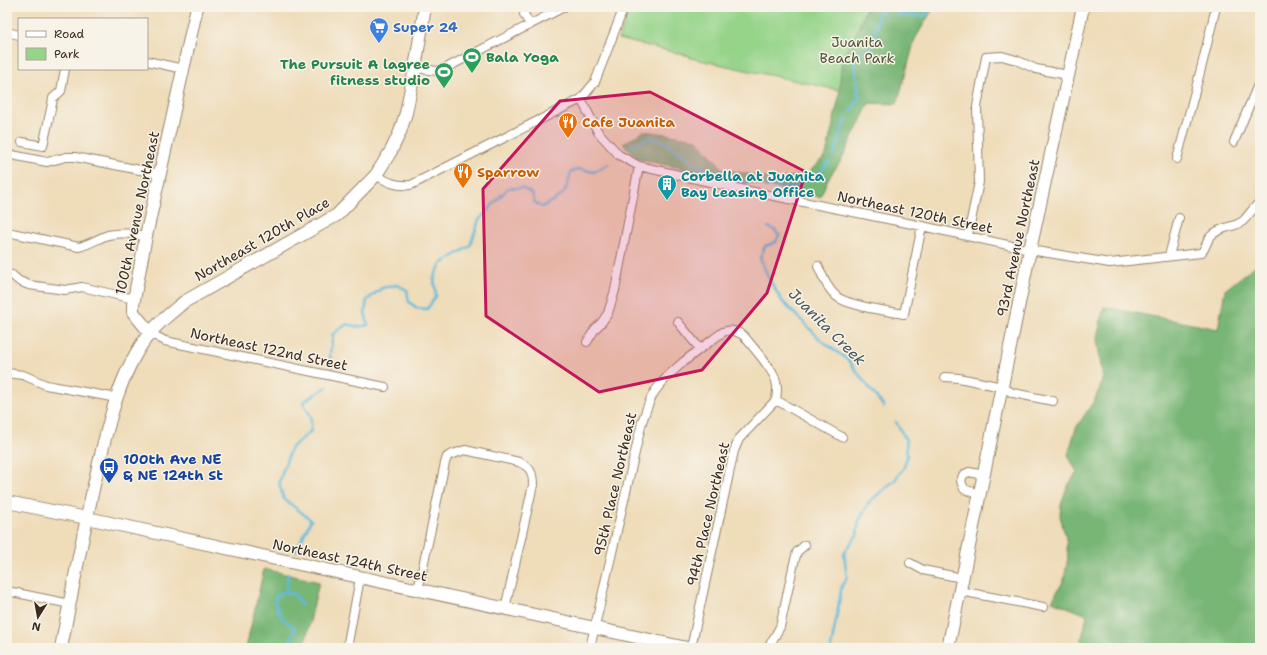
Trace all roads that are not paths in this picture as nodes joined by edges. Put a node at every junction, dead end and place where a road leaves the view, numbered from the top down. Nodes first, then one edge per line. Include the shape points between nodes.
1 (197, 7) edge
2 (425, 7) edge
3 (525, 7) edge
4 (564, 7) edge
5 (624, 7) edge
6 (1083, 7) edge
7 (1216, 7) edge
8 (530, 25) junction
9 (7, 32) edge
10 (18, 34) edge
11 (148, 61) edge
12 (415, 68) junction
13 (183, 69) junction
14 (65, 70) edge
15 (1068, 75) junction
16 (1260, 80) edge
17 (581, 99) junction
18 (22, 142) dead end
19 (1234, 142) dead end
20 (7, 154) edge
21 (1177, 160) dead end
22 (639, 166) junction
23 (160, 174) junction
24 (376, 175) junction
25 (1260, 202) edge
26 (1179, 218) dead end
27 (922, 226) junction
28 (7, 232) edge
29 (968, 235) junction
30 (146, 236) junction
31 (1030, 250) junction
32 (1169, 256) junction
33 (818, 266) dead end
34 (7, 274) edge
35 (134, 299) junction
36 (678, 322) dead end
37 (150, 333) junction
38 (587, 342) dead end
39 (700, 349) junction
40 (7, 373) edge
41 (945, 377) dead end
42 (385, 387) dead end
43 (1002, 387) junction
44 (117, 398) junction
45 (776, 400) junction
46 (1053, 401) dead end
47 (842, 437) dead end
48 (984, 475) junction
49 (979, 494) junction
50 (7, 502) edge
51 (87, 518) junction
52 (805, 545) dead end
53 (910, 563) dead end
54 (360, 578) junction
55 (962, 578) junction
56 (418, 590) junction
57 (7, 591) edge
58 (960, 591) junction
59 (70, 604) junction
60 (1043, 607) dead end
61 (505, 609) junction
62 (596, 628) junction
63 (665, 646) edge
64 (61, 648) edge
65 (347, 648) edge
66 (590, 648) edge
67 (687, 648) edge
68 (692, 648) edge
69 (768, 648) edge
70 (948, 648) edge

1 - 13 street, 100th Avenue Northeast
2 - 12 street, Northeast 120th Place
3 - 8 street via 524,14
4 - 8 street
5 - 17 street via 595,82
6 - 15 street, 93rd Avenue Northeast
7 - 21 street
8 - 12 street via 446,68 437,71
9 - 10 street
11 - 13 street
12 - 24 street, Northeast 120th Place via 400,132
13 - 23 street, 100th Avenue Northeast
14 - 18 street via 61,91 52,104 43,146
15 - 29 street via 1036,69 1002,56 986,57 976,107 979,182
15 - 31 street, 93rd Avenue Northeast
16 - 19 street
17 - 22 street, Northeast 120th Street via 598,132 619,155
17 - 24 street via 410,185 390,183
20 - 23 street via 47,162 75,157
22 - 27 street, Northeast 120th Street
22 - 38 street via 621,264 608,313
23 - 30 street, 100th Avenue Northeast
24 - 37 street, Northeast 120th Place via 337,215 184,302
25 - 32 street, Northeast 120th Street via 1243,221 1217,230 1210,236 1201,253
26 - 32 street
27 - 29 street, Northeast 120th Street
27 - 33 street via 904,314 847,302 829,288
28 - 30 street via 79,246 121,233
29 - 31 street, Northeast 120th Street
30 - 35 street, 100th Avenue Northeast
31 - 32 street, Northeast 120th Street via 1110,263
31 - 43 street, 93rd Avenue Northeast
34 - 35 street via 19,282 30,285 65,290 82,288
35 - 37 street, 100th Avenue Northeast via 133,312
36 - 39 street
37 - 42 street, Northeast 122nd Street via 165,341
37 - 44 street via 126,372
39 - 45 street, 95th Place Northeast via 729,330 743,335 774,377
39 - 62 street, 95th Place Northeast via 666,378 648,404
40 - 44 street via 23,375 46,385
41 - 43 street
43 - 46 street via 1013,393
43 - 48 street, 93rd Avenue Northeast
44 - 51 street
45 - 47 street
45 - 68 street, 94th Place Northeast via 739,439 734,451
48 - 49 street, 93rd Avenue Northeast
48 - 49 street via 969,472 963,475 961,481 964,489
49 - 55 street, 93rd Avenue Northeast
50 - 51 street, Northeast 124th Street
51 - 54 street, Northeast 124th Street
51 - 59 street
52 - 69 street via 797,552 780,626
53 - 55 street via 923,570
54 - 56 street, Northeast 124th Street
54 - 65 street
55 - 58 street, 93rd Avenue Northeast
56 - 61 street, Northeast 124th Street
56 - 61 street via 445,462 450,455 465,450 519,462 531,470 533,484
57 - 59 street
58 - 60 street
58 - 70 street, 93rd Avenue Northeast
59 - 64 street
61 - 62 street, Northeast 124th Street
62 - 63 street, Northeast 124th Street
62 - 66 street, 95th Place Northeast
63 - 67 street, Northeast 124th Street

